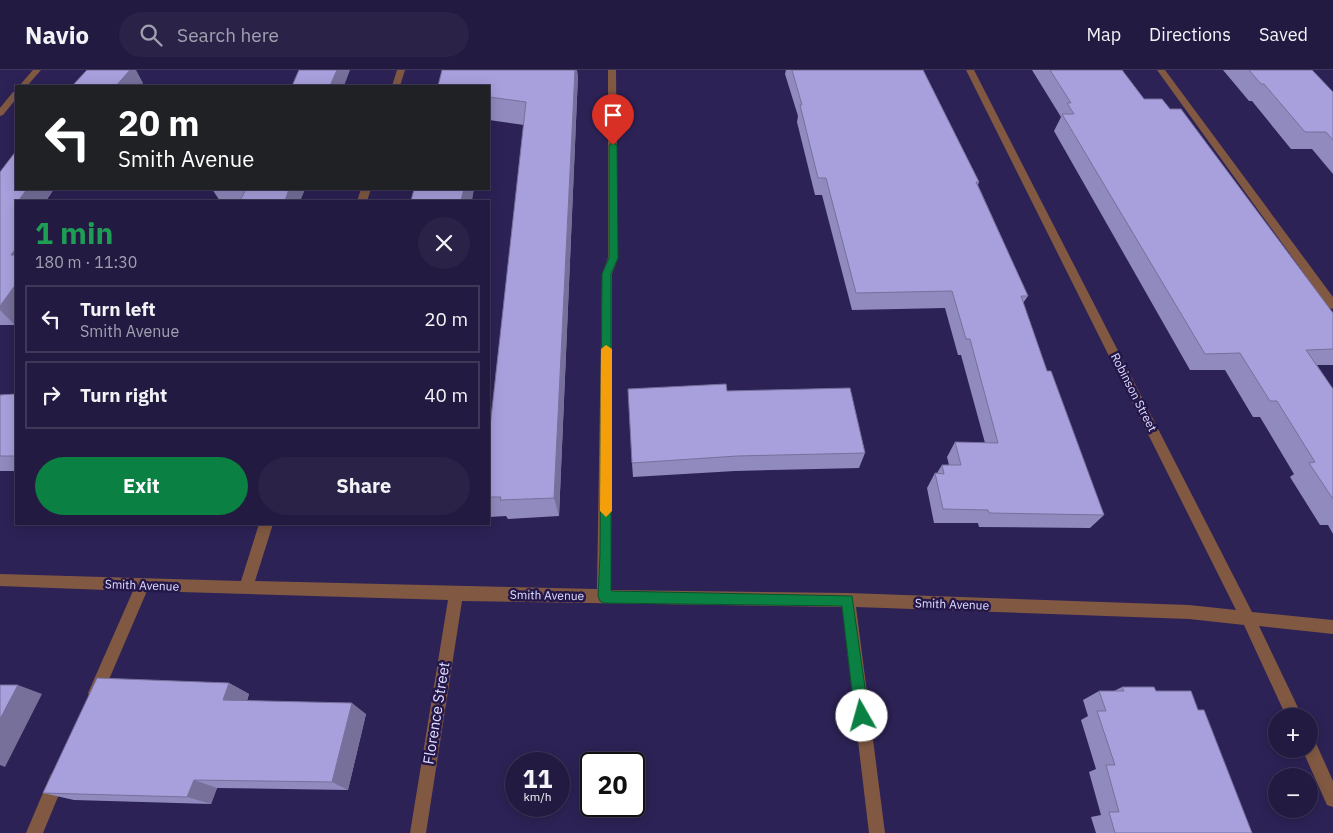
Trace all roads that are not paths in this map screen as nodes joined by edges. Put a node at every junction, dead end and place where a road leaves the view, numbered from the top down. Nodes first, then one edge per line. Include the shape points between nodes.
1 (36, 70) edge
2 (401, 70) edge
3 (612, 70) edge
4 (970, 70) edge
5 (1161, 70) edge
6 (24, 85) edge
7 (396, 85) edge
8 (15, 95) edge
9 (0, 113) edge
10 (1333, 304) edge
11 (266, 525) edge
12 (0, 580) edge
13 (143, 585) junction
14 (246, 588) junction
15 (456, 594) junction
16 (604, 596) junction
17 (848, 600) junction
18 (1248, 618) junction
19 (1333, 627) edge
20 (1290, 708) edge
21 (88, 710) edge
22 (1314, 758) edge
23 (65, 763) edge
24 (1333, 799) edge
25 (34, 833) edge
26 (418, 833) edge
27 (877, 833) edge

1 - 6 street
2 - 7 street
3 - 16 street via 613,258 607,274
4 - 18 street, Robinson Street
5 - 10 street
8 - 9 street
11 - 14 street
12 - 13 street, Smith Avenue
13 - 14 street, Smith Avenue
13 - 21 street
14 - 15 street, Smith Avenue
15 - 16 street, Smith Avenue
15 - 26 street, Florence Street
16 - 17 street, Smith Avenue
17 - 18 street, Smith Avenue via 1189,612
17 - 27 street
18 - 19 street, Smith Avenue
18 - 20 street, Robinson Street
22 - 24 street
23 - 25 street

